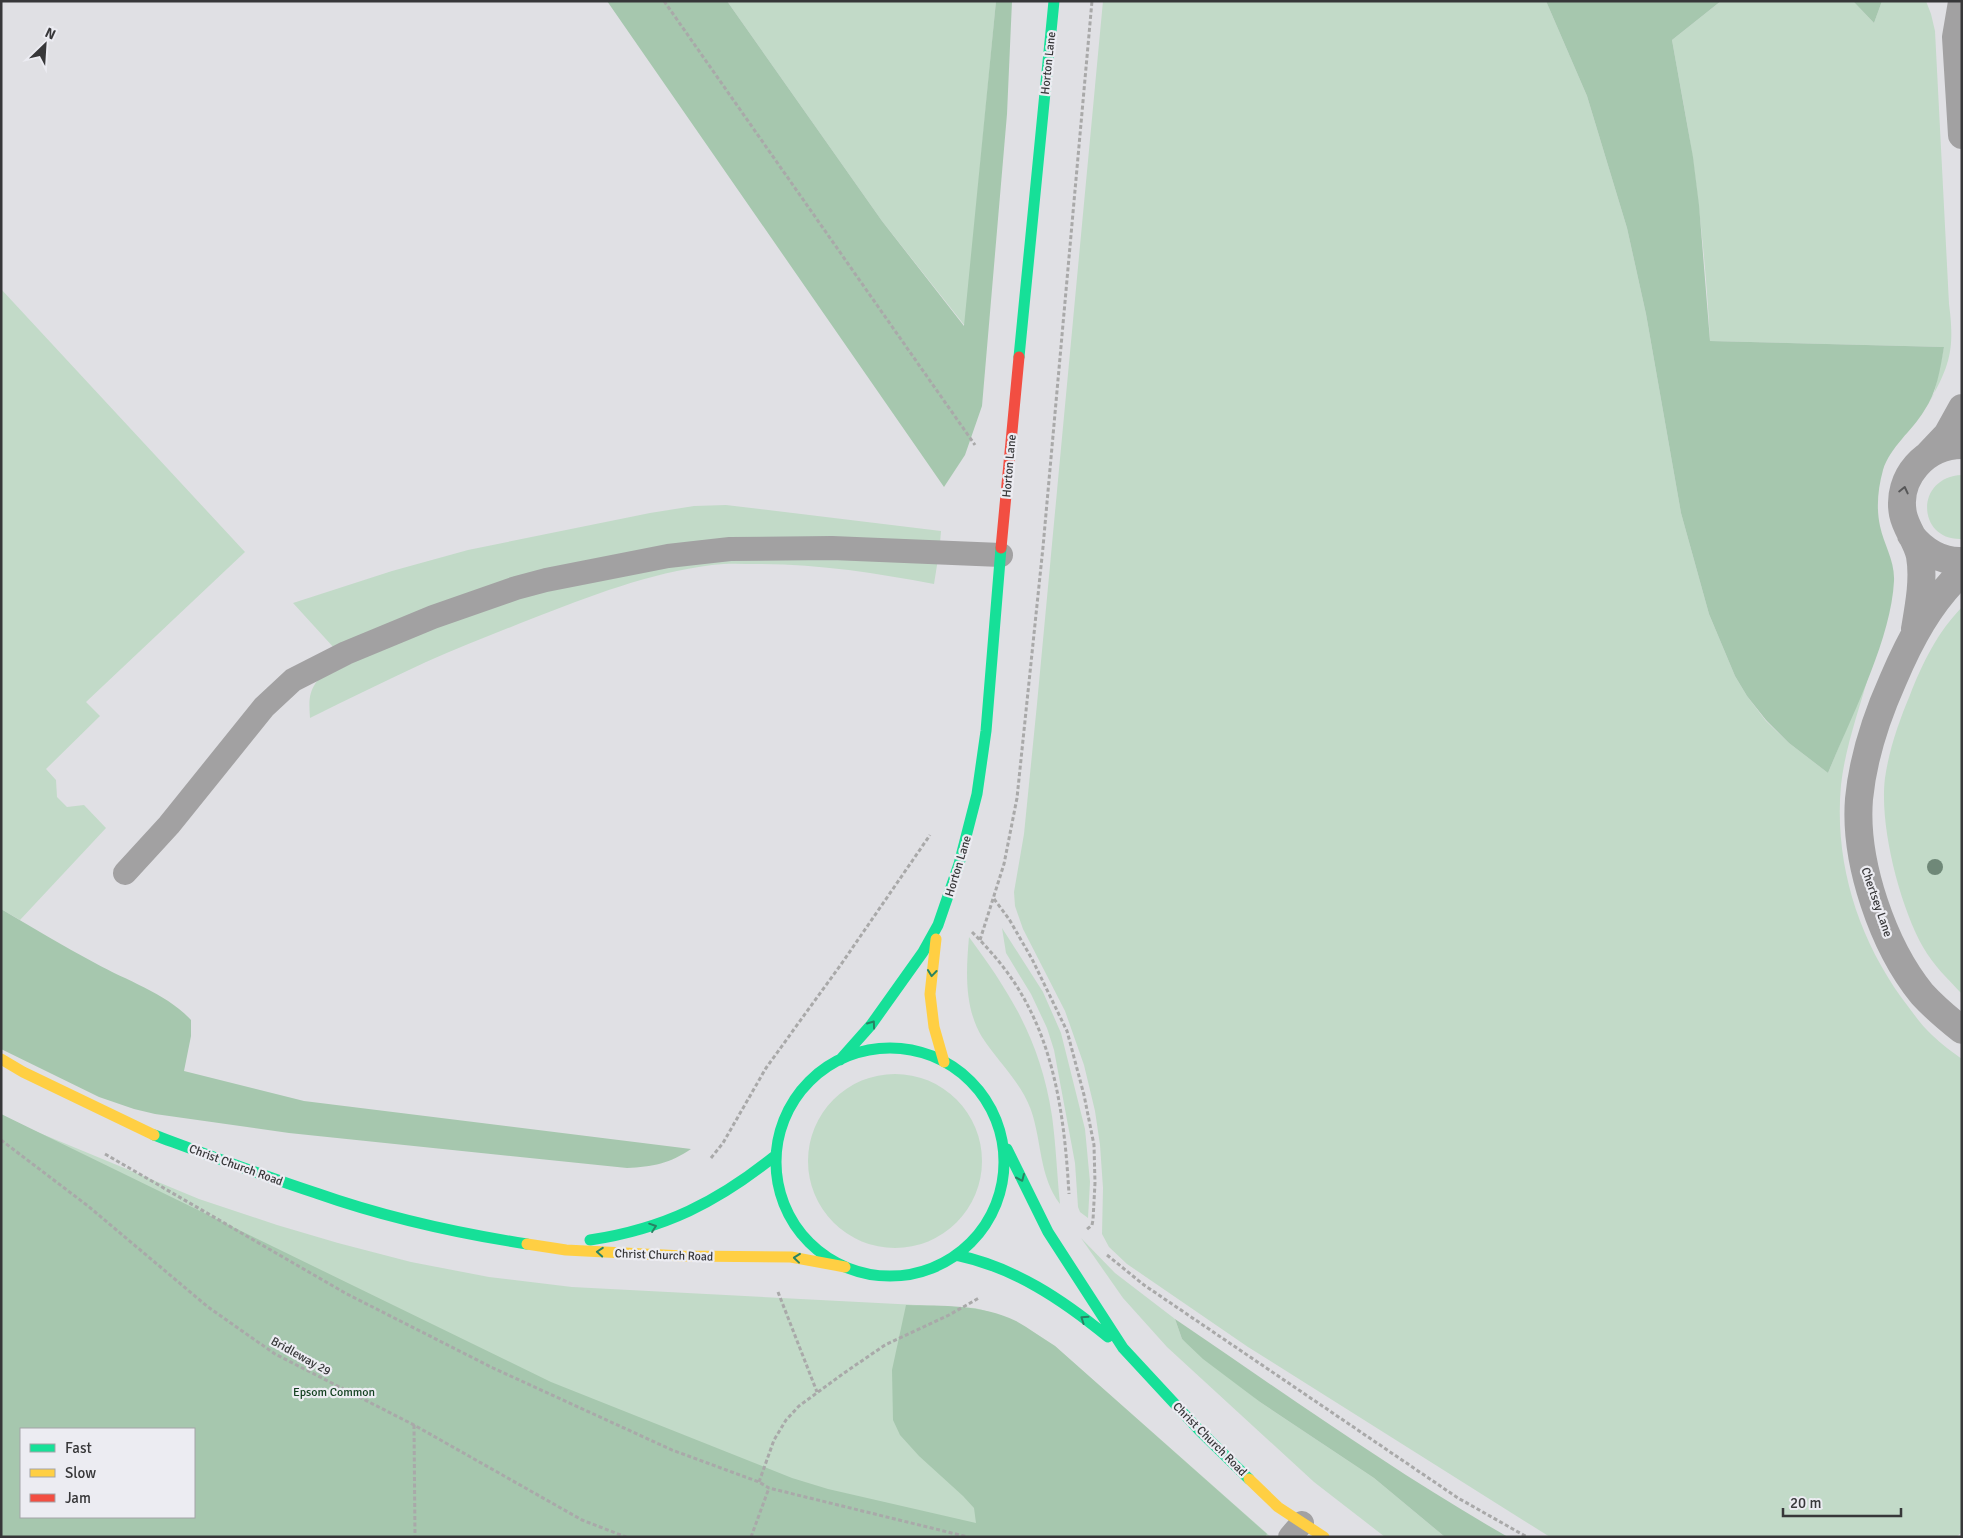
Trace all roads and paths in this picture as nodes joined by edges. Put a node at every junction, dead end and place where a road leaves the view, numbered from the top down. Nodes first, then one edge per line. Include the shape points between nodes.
1 (664, 1) edge
2 (1054, 1) edge
3 (1092, 1) edge
4 (1946, 1) edge
5 (1962, 2) edge
6 (1956, 37) junction
7 (1962, 135) edge
8 (1962, 408) edge
9 (1962, 445) edge
10 (1929, 454) junction
11 (1006, 489) junction
12 (1910, 534) junction
13 (1001, 555) junction
14 (1962, 561) edge
15 (1962, 572) edge
16 (1912, 637) junction
17 (971, 823) junction
18 (125, 873) dead end
19 (994, 899) junction
20 (946, 905) junction
21 (938, 925) junction
22 (980, 940) junction
23 (1962, 1030) edge
24 (1, 1059) edge
25 (840, 1060) junction
26 (944, 1062) junction
27 (1001, 1134) junction
28 (1, 1140) edge
29 (98, 1150) dead end
30 (776, 1155) junction
31 (706, 1162) dead end
32 (1082, 1226) dead end
33 (1048, 1232) junction
34 (484, 1237) junction
35 (1101, 1250) dead end
36 (956, 1256) junction
37 (845, 1267) junction
38 (1011, 1273) junction
39 (1123, 1348) junction
40 (414, 1425) junction
41 (759, 1482) junction
42 (769, 1488) junction
43 (1296, 1530) edge
44 (415, 1537) edge
45 (626, 1537) edge
46 (752, 1537) edge
47 (968, 1537) edge
48 (1324, 1537) edge
49 (1527, 1537) edge

1 - 11 path
2 - 11 main road, Horton Lane
3 - 19 path via 1017,798 1010,842
4 - 6 street
5 - 6 street
6 - 7 street
8 - 10 street, Chertsey Lane via 1947,435
9 - 10 street, Chertsey Lane via 1944,447
12 -> 10 street, Chertsey Lane via 1903,514 1903,492 1914,466
11 - 13 main road, Horton Lane
12 - 14 street, Chertsey Lane via 1932,554 1946,560
12 - 16 street, Chertsey Lane via 1918,550 1921,578
13 - 17 main road, Horton Lane via 982,762
13 - 18 lane via 832,548 730,549 668,556 546,580 433,617 346,653 293,680 264,707 169,825
15 - 16 street, Chertsey Lane
16 - 23 street, Chertsey Lane via 1880,707 1869,745 1859,801 1860,847 1868,883 1889,939 1910,977 1923,994
17 - 20 main road, Horton Lane
17 - 31 path via 940,826 926,839 766,1068 723,1142
19 - 22 path
19 - 32 path via 1041,975 1072,1046 1095,1163 1093,1220 1086,1232
20 - 21 main road, Horton Lane
20 - 22 path
25 -> 21 main road, Horton Lane via 871,1025 923,952
21 -> 26 main road, Horton Lane via 930,994 934,1027
22 - 33 path via 1023,995 1051,1065 1064,1133 1071,1207
24 - 34 main road, Christ Church Road via 147,1133 317,1194
25 - 26 main road via 866,1051 889,1048 919,1052
25 - 30 main road via 816,1076 795,1100 785,1118
26 - 27 main road via 980,1092 993,1112
27 -> 33 main road, Christ Church Road
27 - 36 main road via 1004,1169 996,1204 979,1235
28 - 40 path, Bridleway 29 via 88,1206 208,1307 268,1349
29 - 41 path via 345,1293 493,1368 672,1450
34 -> 30 main road, Christ Church Road via 577,1241 649,1229 717,1198
30 - 37 main road via 781,1194 795,1224 817,1249
33 - 39 main road, Christ Church Road
37 -> 34 main road, Christ Church Road via 791,1257 566,1250
35 - 49 path via 1144,1285 1450,1492
36 - 37 main road via 932,1269 910,1275 877,1275
36 - 38 main road, Christ Church Road via 978,1259
39 -> 38 main road, Christ Church Road via 1064,1305
38 - 41 path via 950,1315 885,1346 799,1406 774,1440
39 - 43 main road, Christ Church Road via 1199,1430 1278,1507
40 - 44 path
40 - 45 path, Bridleway 29 via 582,1520
41 - 42 path
42 - 46 path
42 - 47 path
43 - 48 main road, Christ Church Road

